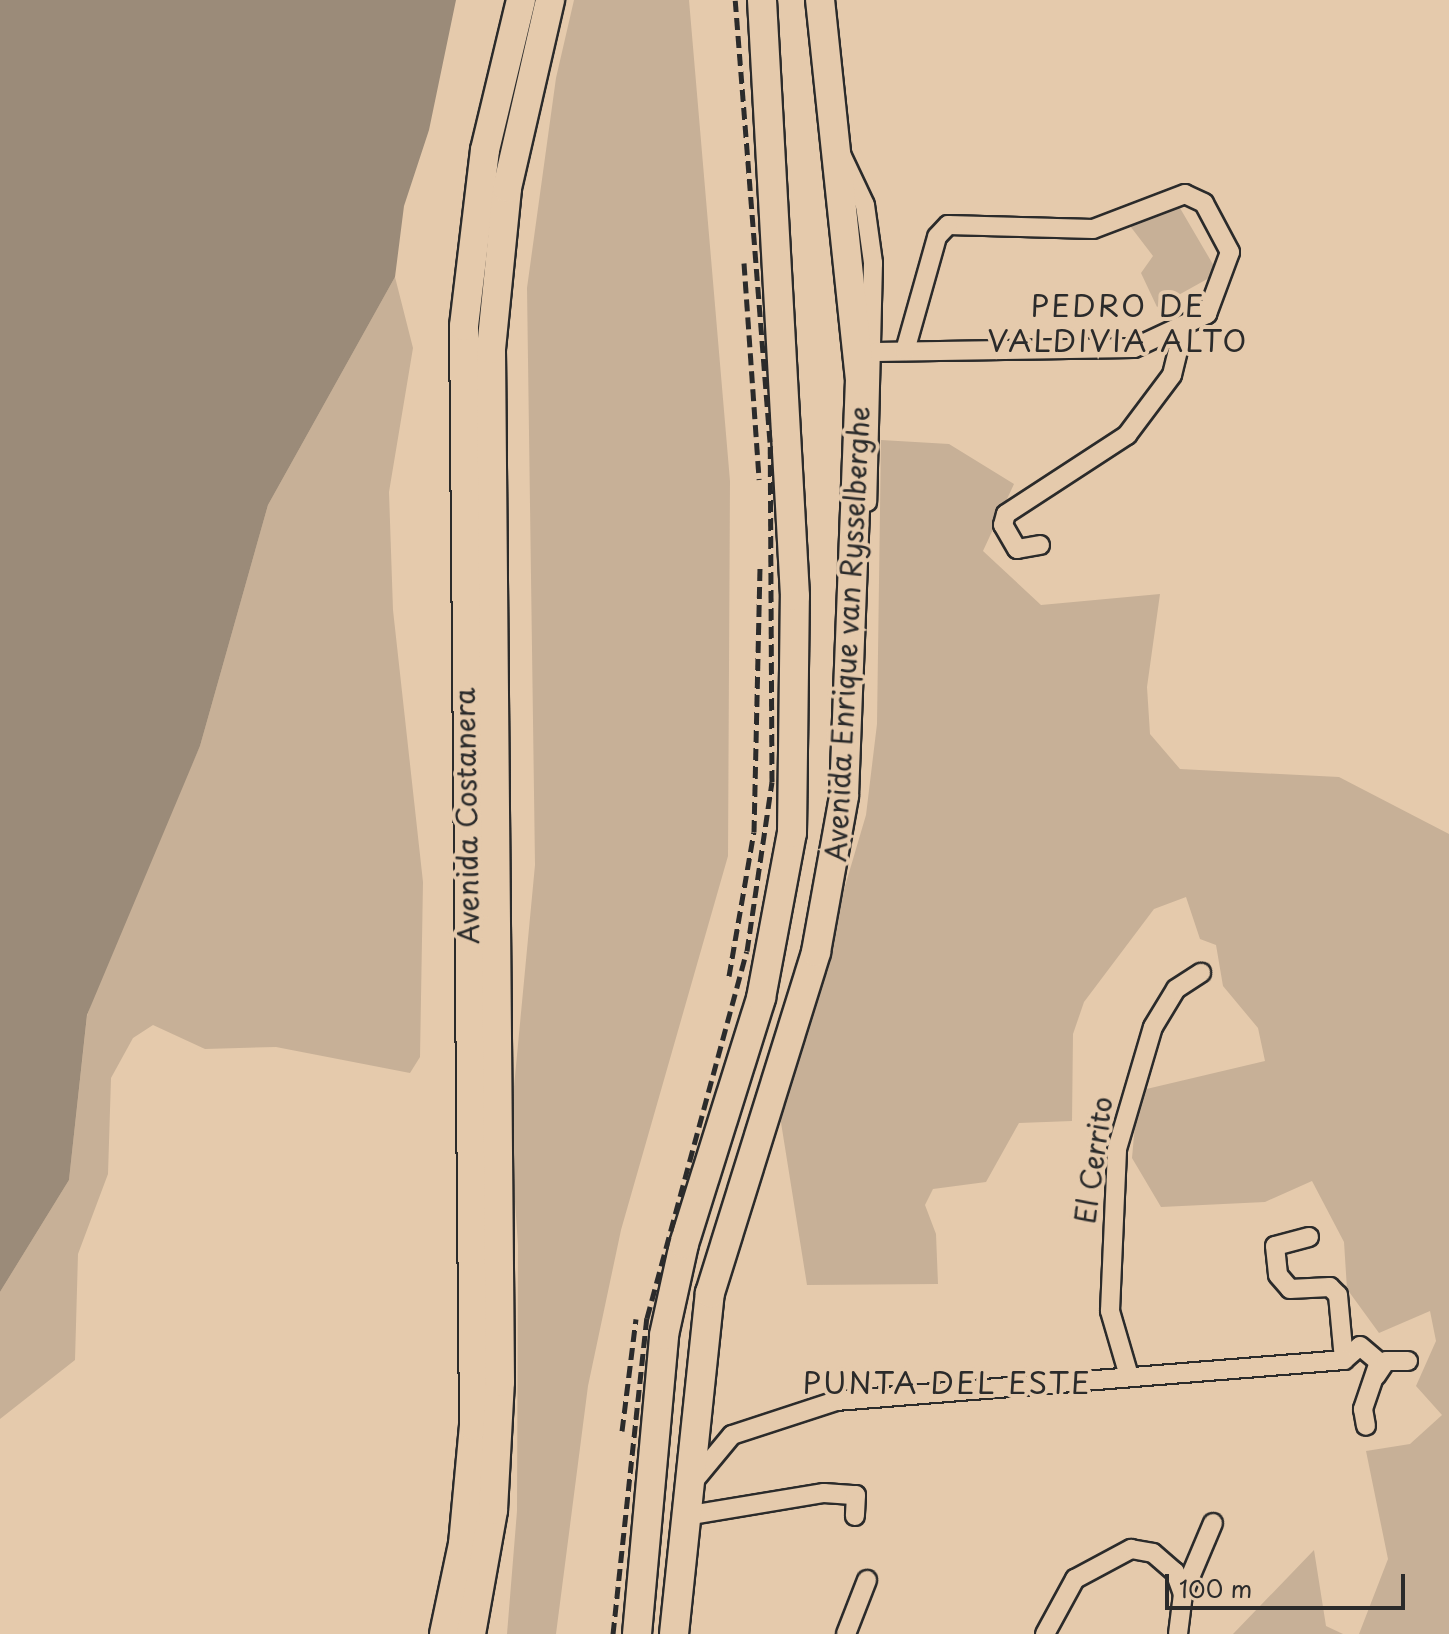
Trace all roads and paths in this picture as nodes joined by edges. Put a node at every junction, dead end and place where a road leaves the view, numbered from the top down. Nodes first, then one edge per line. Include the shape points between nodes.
1 (521, 0) edge
2 (550, 0) edge
3 (762, 0) edge
4 (820, 0) edge
5 (836, 146) junction
6 (1184, 326) junction
7 (905, 351) junction
8 (875, 352) junction
9 (1040, 545) dead end
10 (857, 552) junction
11 (1201, 973) dead end
12 (1309, 1237) dead end
13 (1344, 1360) junction
14 (1408, 1361) dead end
15 (1129, 1376) junction
16 (1374, 1378) junction
17 (695, 1411) junction
18 (1366, 1426) dead end
19 (732, 1435) junction
20 (686, 1504) junction
21 (855, 1516) dead end
22 (1213, 1523) dead end
23 (867, 1580) dead end
24 (1183, 1594) junction
25 (444, 1634) edge
26 (471, 1634) edge
27 (637, 1634) edge
28 (674, 1634) edge
29 (846, 1634) edge
30 (1045, 1634) edge
31 (1178, 1634) edge

1 - 25 main road, Avenida Costanera via 485,150 464,326 474,1426 465,1529
2 - 26 main road, Avenida Costanera via 509,178 490,360 500,1382 493,1510
3 - 27 main road, Avenida Enrique van Rysselberghe via 795,596 792,833 761,998 672,1290 655,1401
4 - 5 main road, Avenida Enrique van Rysselberghe
5 - 8 street via 865,205
5 - 10 main road, Avenida Enrique van Rysselberghe via 858,345
6 - 7 street via 1121,350
6 - 7 street via 1207,314 1230,252 1209,210 1191,194 1093,229 948,225 937,237
6 - 9 street via 1180,360 1127,435 1006,514 1003,525 1017,549
7 - 8 street
8 - 10 street via 870,477
10 - 17 main road, Avenida Enrique van Rysselberghe via 834,875 722,1245 699,1350
11 - 15 street, El Cerrito via 1176,989 1156,1018 1117,1149 1110,1311
12 - 13 street via 1275,1246 1278,1275 1290,1289 1330,1287 1338,1295
13 - 15 street
13 - 16 street via 1360,1346 1373,1353
14 - 16 street via 1386,1361
15 - 19 street via 864,1397
16 - 18 street
17 - 19 street
17 - 20 main road, Avenida Enrique van Rysselberghe
19 - 20 street
20 - 21 street via 856,1495
20 - 28 main road, Avenida Enrique van Rysselberghe
22 - 24 street
23 - 29 street
24 - 30 street via 1160,1557 1124,1551 1075,1579
24 - 31 street

